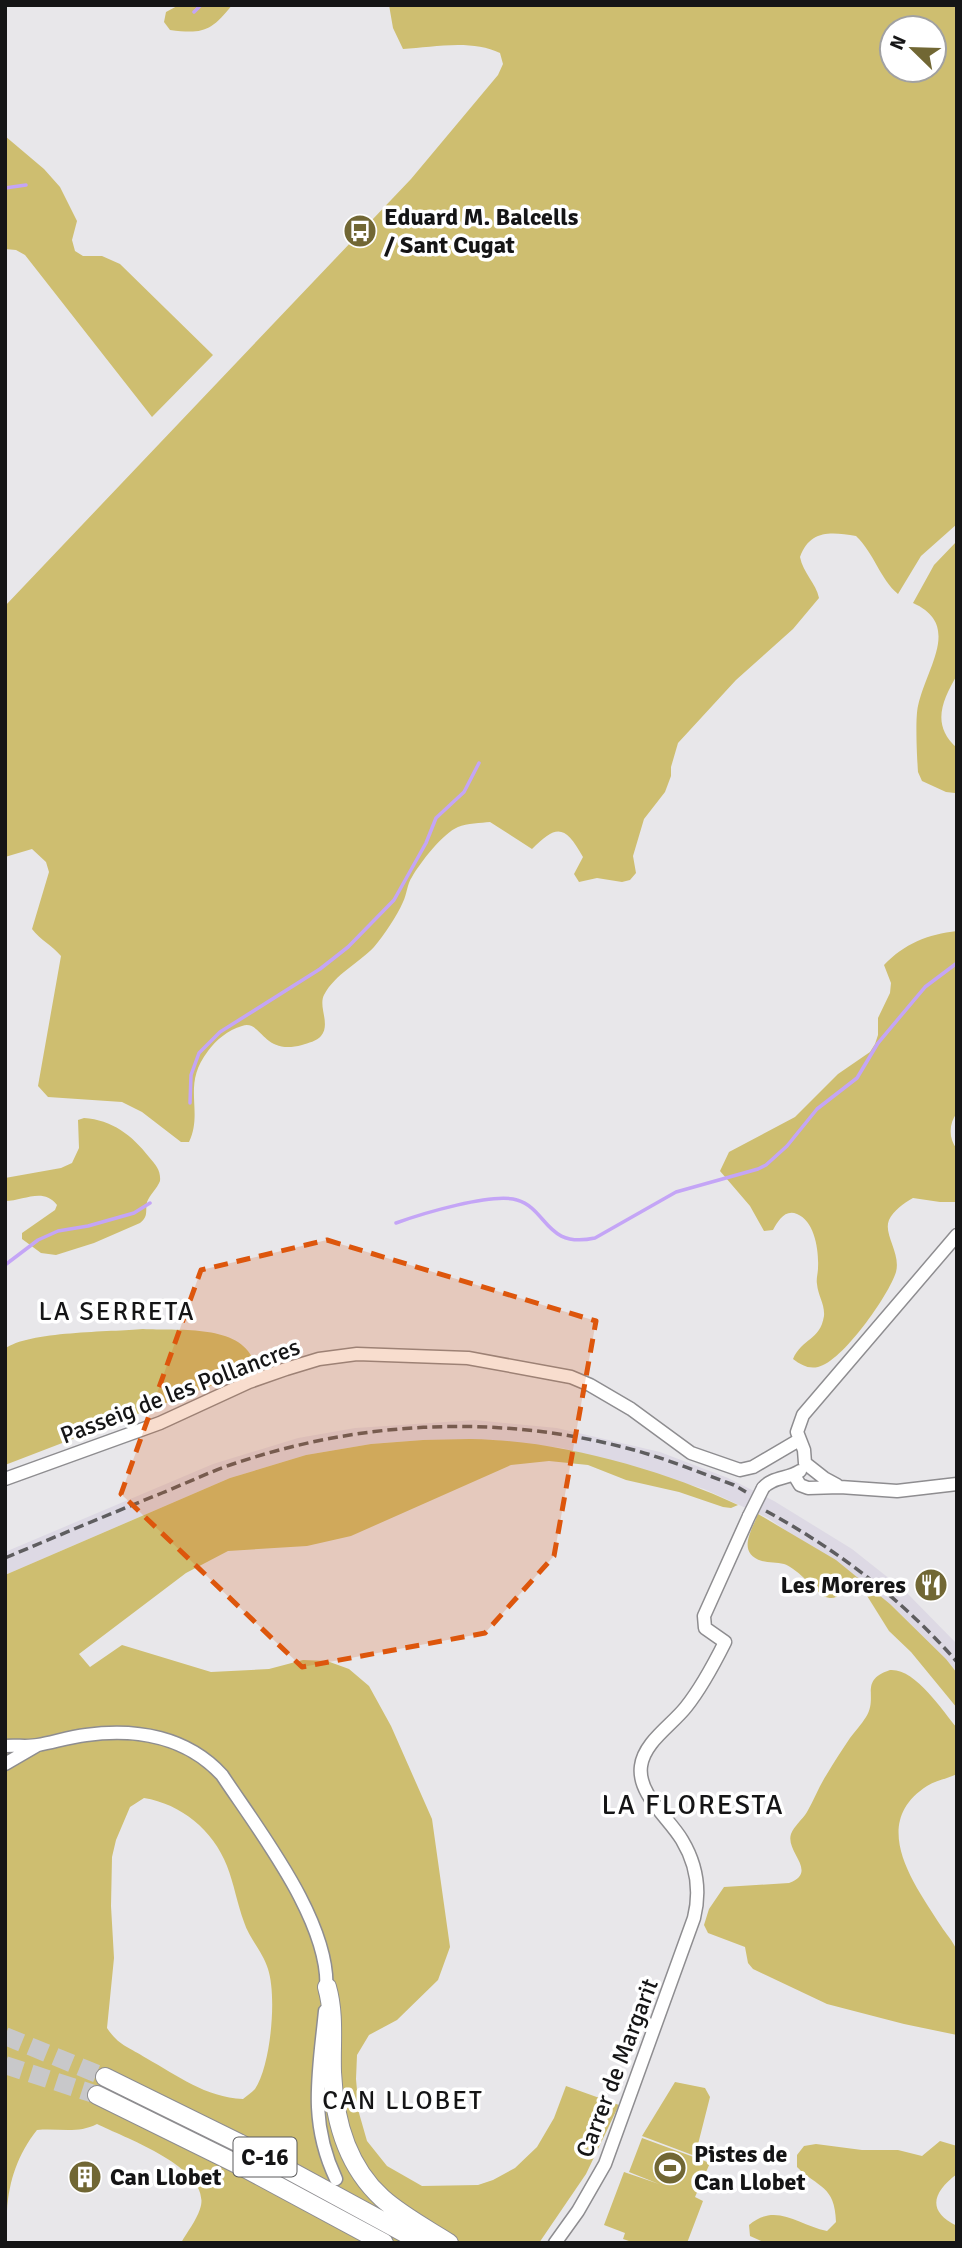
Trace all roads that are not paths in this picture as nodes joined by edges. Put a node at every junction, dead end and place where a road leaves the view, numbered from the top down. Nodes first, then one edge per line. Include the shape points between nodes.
1 (957, 1235) edge
2 (798, 1434) junction
3 (805, 1463) junction
4 (794, 1475) junction
5 (5, 1479) edge
6 (957, 1484) edge
7 (841, 1487) junction
8 (37, 1745) junction
9 (5, 1746) edge
10 (5, 1764) edge
11 (327, 1987) junction
12 (105, 2077) tunnel mouth
13 (97, 2095) tunnel mouth
14 (336, 2179) dead end
15 (384, 2243) edge
16 (423, 2243) edge
17 (449, 2243) edge
18 (555, 2243) edge

1 - 2 street via 808,1408
2 - 3 street
2 - 5 street, Passeig de les Pollancres via 753,1467 740,1470 691,1452 631,1409 572,1377 468,1358 357,1354 319,1359 274,1373 160,1423
3 - 4 street
3 - 7 street
4 - 7 street via 804,1487
4 - 18 street, Carrer de Margarit, bridge via 769,1481 763,1488 704,1616 705,1628 725,1642 687,1706 654,1741 641,1766 647,1792 691,1857 699,1898 606,2164
6 - 7 street via 897,1491
8 - 9 street
8 - 10 street
8 - 11 street via 89,1734 137,1733 177,1742 211,1763 302,1898 321,1944
11 - 14 street via 317,2116
11 - 17 highway via 333,2016 334,2099 345,2143 364,2178 382,2198
12 - 16 highway, C-16 via 239,2143
13 - 15 highway, C-16

